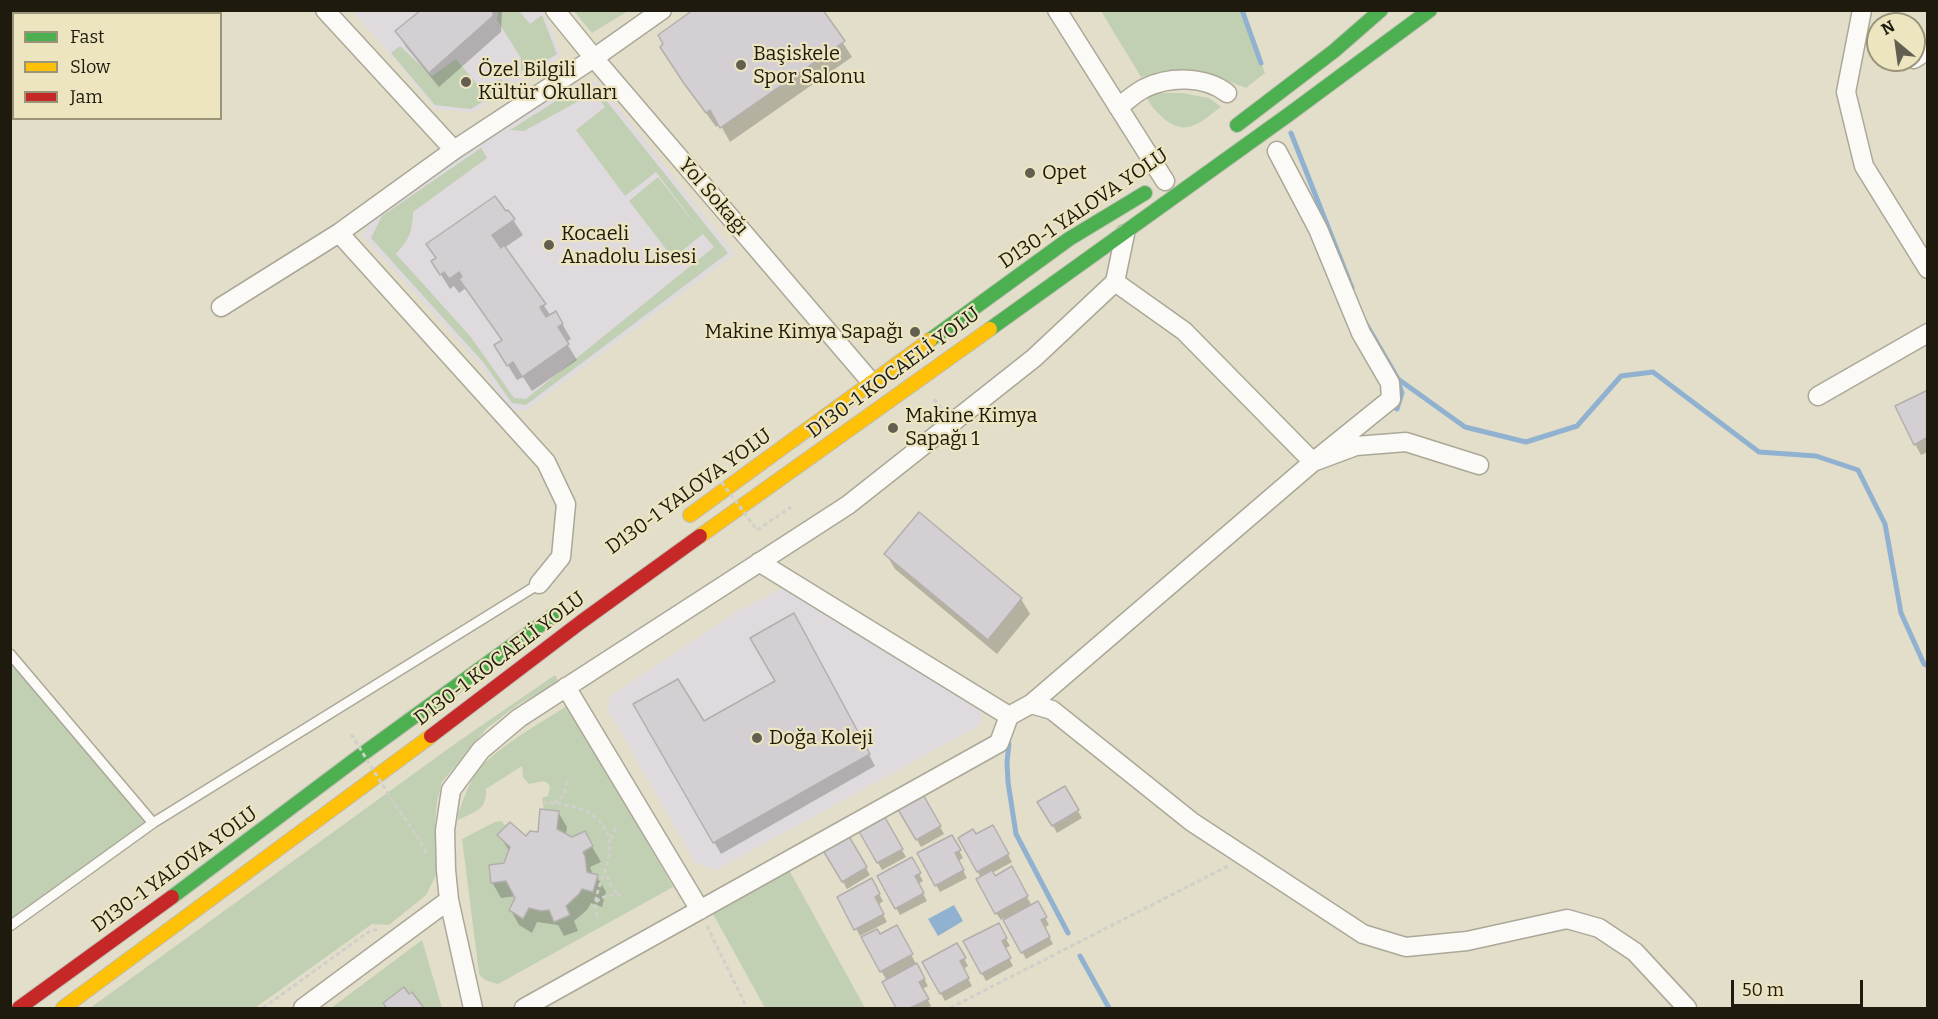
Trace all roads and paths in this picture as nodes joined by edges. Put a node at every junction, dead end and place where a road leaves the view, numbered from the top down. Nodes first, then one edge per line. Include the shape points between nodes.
1 (325, 10) edge
2 (555, 10) edge
3 (662, 10) edge
4 (1057, 10) edge
5 (1381, 10) edge
6 (1430, 10) edge
7 (1862, 10) edge
8 (594, 58) junction
9 (1227, 93) dead end
10 (1118, 107) junction
11 (1231, 129) dead end
12 (454, 150) junction
13 (1277, 151) dead end
14 (1170, 175) joint
15 (1125, 231) junction
16 (339, 233) junction
17 (1928, 269) edge
18 (1115, 282) junction
19 (221, 307) dead end
20 (1928, 333) edge
21 (872, 382) junction
22 (1818, 396) dead end
23 (1313, 462) junction
24 (1479, 465) dead end
25 (717, 476) dead end
26 (791, 507) dead end
27 (683, 520) dead end
28 (759, 562) junction
29 (540, 584) joint
30 (560, 610) dead end
31 (10, 654) edge
32 (566, 687) junction
33 (1031, 704) junction
34 (1009, 716) junction
35 (351, 734) dead end
36 (567, 781) dead end
37 (542, 802) dead end
38 (554, 803) junction
39 (153, 823) junction
40 (616, 827) dead end
41 (610, 841) junction
42 (1245, 857) junction
43 (429, 859) dead end
44 (605, 871) junction
45 (449, 900) junction
46 (596, 902) junction
47 (700, 910) junction
48 (599, 919) dead end
49 (10, 926) edge
50 (380, 930) dead end
51 (19, 1008) edge
52 (63, 1008) edge
53 (263, 1008) edge
54 (303, 1008) edge
55 (473, 1008) edge
56 (524, 1008) edge
57 (747, 1008) edge
58 (950, 1008) edge
59 (1687, 1008) edge

1 - 12 street
2 - 8 street, Yol Sokağı
3 - 8 street
4 - 10 street
5 - 11 highway
6 - 15 highway, D130-1 KOCAELİ YOLU
7 - 17 street via 1846,92 1864,166
8 - 12 street
8 - 21 street, Yol Sokağı
9 - 10 street via 1220,87 1181,79 1145,88
10 - 14 street
12 - 16 street
13 - 23 street via 1318,229 1361,333 1390,383 1390,399
14 - 21 highway, D130-1 YALOVA YOLU via 1069,239
15 - 18 street
15 - 52 highway, D130-1 KOCAELİ YOLU via 581,622
16 - 19 street
16 - 29 street via 546,462 566,504 561,557
18 - 23 street via 1184,332
18 - 28 street via 1034,358 876,483
20 - 22 street
21 - 27 highway, D130-1 YALOVA YOLU
23 - 24 street via 1356,446 1406,442
23 - 33 street
25 - 26 path, bridge via 757,530
28 - 32 street
28 - 34 street
29 - 39 lane
30 - 51 highway, D130-1 YALOVA YOLU
31 - 39 lane
32 - 45 street via 519,718 481,750 451,790 445,830
32 - 47 street
33 - 34 street
33 - 42 street via 1052,710 1192,822
34 - 47 street via 999,743
35 - 43 path, bridge
36 - 38 path via 564,795
37 - 38 path
38 - 41 path via 592,813
39 - 49 lane
40 - 41 path
41 - 44 path
42 - 58 path
42 - 59 street via 1363,934 1406,947 1467,941 1567,919 1599,928 1635,952
44 - 46 path
44 - 46 path via 620,896 614,894
45 - 54 street
45 - 55 street
46 - 48 path
47 - 56 street
47 - 57 path
50 - 53 path via 371,930

